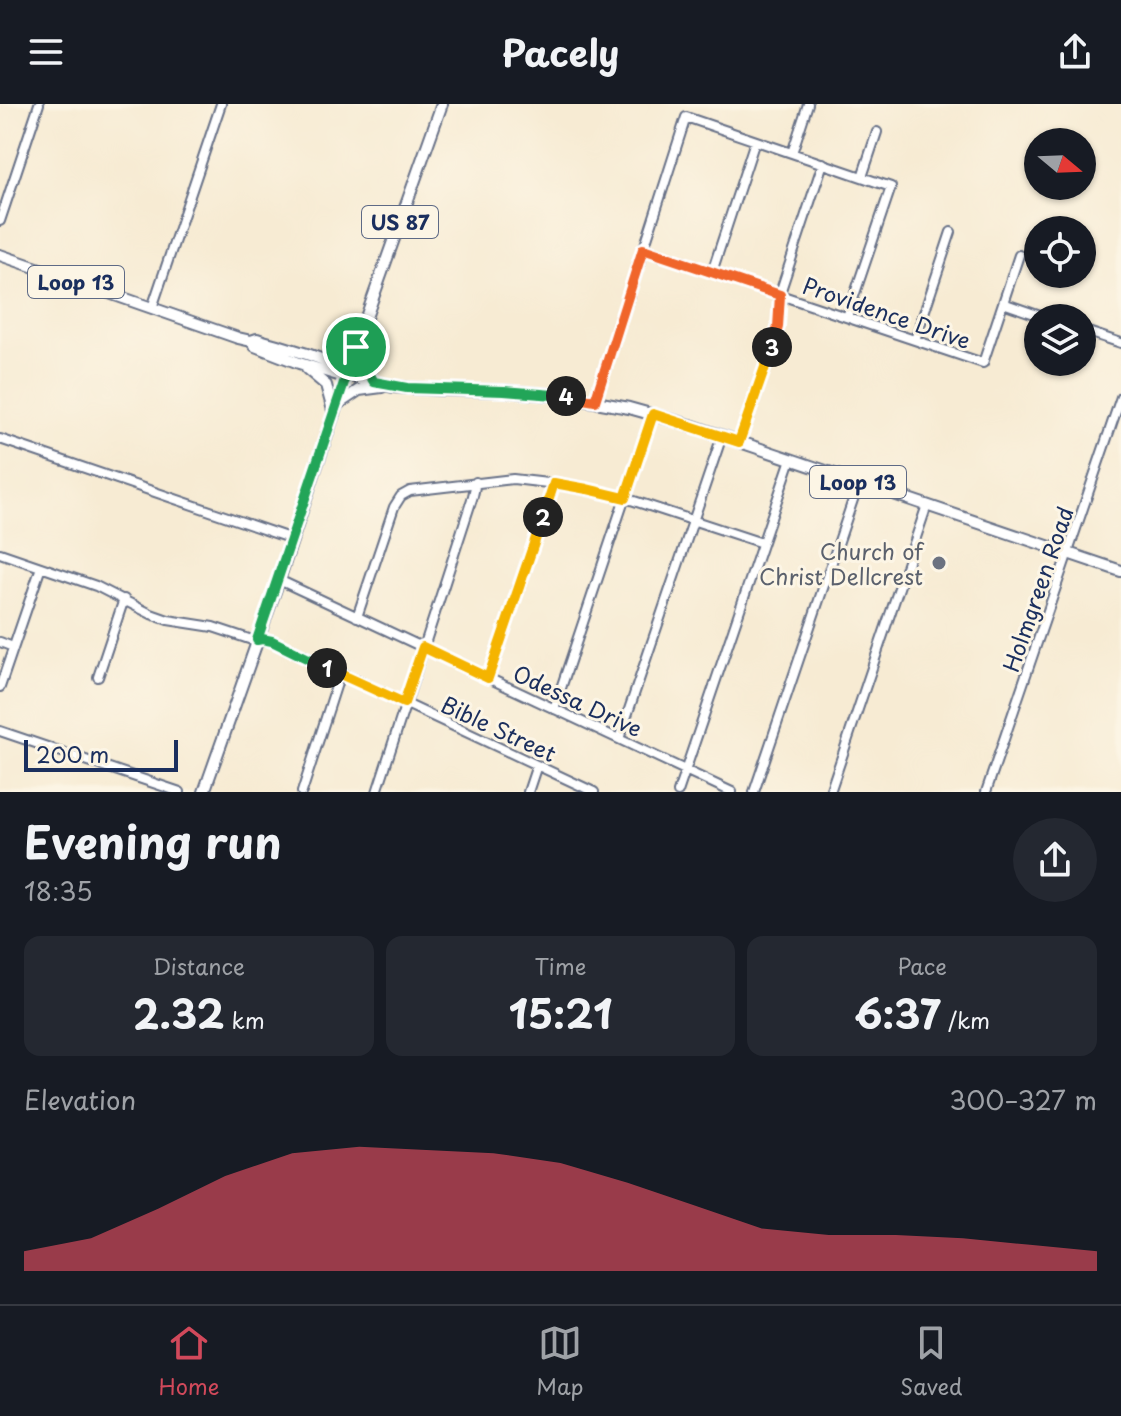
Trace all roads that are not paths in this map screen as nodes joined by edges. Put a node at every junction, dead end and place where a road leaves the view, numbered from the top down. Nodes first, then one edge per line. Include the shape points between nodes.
1 (39, 104) edge
2 (221, 104) edge
3 (442, 104) edge
4 (808, 104) edge
5 (877, 132) dead end
6 (755, 141) junction
7 (792, 153) junction
8 (823, 163) junction
9 (862, 177) junction
10 (0, 221) edge
11 (951, 232) dead end
12 (643, 249) junction
13 (0, 255) edge
14 (1019, 255) dead end
15 (712, 272) junction
16 (780, 295) junction
17 (1003, 303) junction
18 (152, 308) junction
19 (1024, 310) edge
20 (847, 317) junction
21 (1096, 335) edge
22 (915, 340) junction
23 (1121, 343) edge
24 (357, 344) junction
25 (322, 361) junction
26 (306, 362) junction
27 (347, 374) junction
28 (374, 382) junction
29 (389, 386) junction
30 (1121, 397) edge
31 (595, 401) junction
32 (335, 410) junction
33 (653, 414) junction
34 (722, 436) junction
35 (0, 439) edge
36 (739, 442) junction
37 (791, 459) junction
38 (476, 482) junction
39 (859, 482) junction
40 (554, 483) junction
41 (625, 498) junction
42 (927, 505) junction
43 (694, 520) junction
44 (292, 539) junction
45 (762, 543) junction
46 (1068, 552) junction
47 (0, 553) edge
48 (41, 567) junction
49 (1121, 571) edge
50 (279, 580) junction
51 (124, 599) junction
52 (357, 617) junction
53 (257, 640) junction
54 (0, 642) edge
55 (13, 647) junction
56 (423, 647) junction
57 (340, 674) junction
58 (98, 677) dead end
59 (488, 678) junction
60 (0, 687) edge
61 (404, 703) junction
62 (554, 709) junction
63 (0, 731) edge
64 (619, 739) junction
65 (537, 765) junction
66 (685, 770) junction
67 (180, 792) edge
68 (204, 792) edge
69 (302, 792) edge
70 (377, 792) edge
71 (528, 792) edge
72 (594, 792) edge
73 (678, 792) edge
74 (732, 792) edge
75 (754, 792) edge
76 (830, 792) edge
77 (986, 792) edge

1 - 10 street
2 - 18 street
3 - 24 main road, US 87
4 - 7 street
5 - 9 street
6 - 7 street
6 - 12 street via 686,117
6 - 15 street
7 - 8 street
8 - 9 street
8 - 16 street
9 - 20 street via 891,187
11 - 22 street
12 - 15 street, Providence Drive
12 - 31 street
13 - 18 main road, Loop 13
14 - 17 street
15 - 16 street, Providence Drive
16 - 20 street, Providence Drive
16 - 36 street via 774,342
17 - 19 street
17 - 22 street, Providence Drive via 983,363
18 - 26 main road, Loop 13
20 - 22 street, Providence Drive
21 - 23 street
24 - 25 main road
24 - 27 main road, US 87
24 - 28 main road
25 - 26 main road, Loop 13
25 - 27 main road, Loop 13
26 - 27 main road, Loop 13
26 - 32 main road via 326,385
27 - 28 main road, Loop 13
27 - 32 main road, US 87
28 - 29 main road, Loop 13
29 - 31 main road, Loop 13
29 - 32 main road via 359,390
30 - 46 street, Holmgreen Road
31 - 33 main road, Loop 13
32 - 44 main road, US 87
33 - 34 main road, Loop 13
33 - 41 street
34 - 36 main road, Loop 13
34 - 43 street
35 - 44 street
36 - 37 main road, Loop 13
37 - 39 main road, Loop 13
37 - 45 street
38 - 40 street
38 - 52 street via 401,496
38 - 56 street
39 - 42 main road, Loop 13
39 - 75 street
40 - 41 street
40 - 59 street
41 - 43 street
41 - 62 street
42 - 46 main road, Loop 13
42 - 76 street
43 - 45 street
43 - 64 street
44 - 50 main road, US 87
45 - 66 street
46 - 49 main road, Loop 13
46 - 77 street, Holmgreen Road
47 - 48 street, Bible Street
48 - 51 street, Bible Street
48 - 55 street
50 - 52 street, Odessa Drive
50 - 53 main road, US 87
51 - 53 street, Bible Street via 168,620
51 - 58 street
52 - 56 street, Odessa Drive
53 - 57 street, Bible Street via 272,641
53 - 68 main road, US 87
54 - 55 street
55 - 60 street
56 - 59 street, Odessa Drive
56 - 61 street
57 - 61 street, Bible Street
57 - 69 street
59 - 62 street, Odessa Drive
61 - 65 street, Bible Street
61 - 70 street
62 - 64 street, Odessa Drive
63 - 67 street
64 - 66 street, Odessa Drive
65 - 71 street
65 - 72 street, Bible Street
66 - 73 street
66 - 74 street, Odessa Drive

